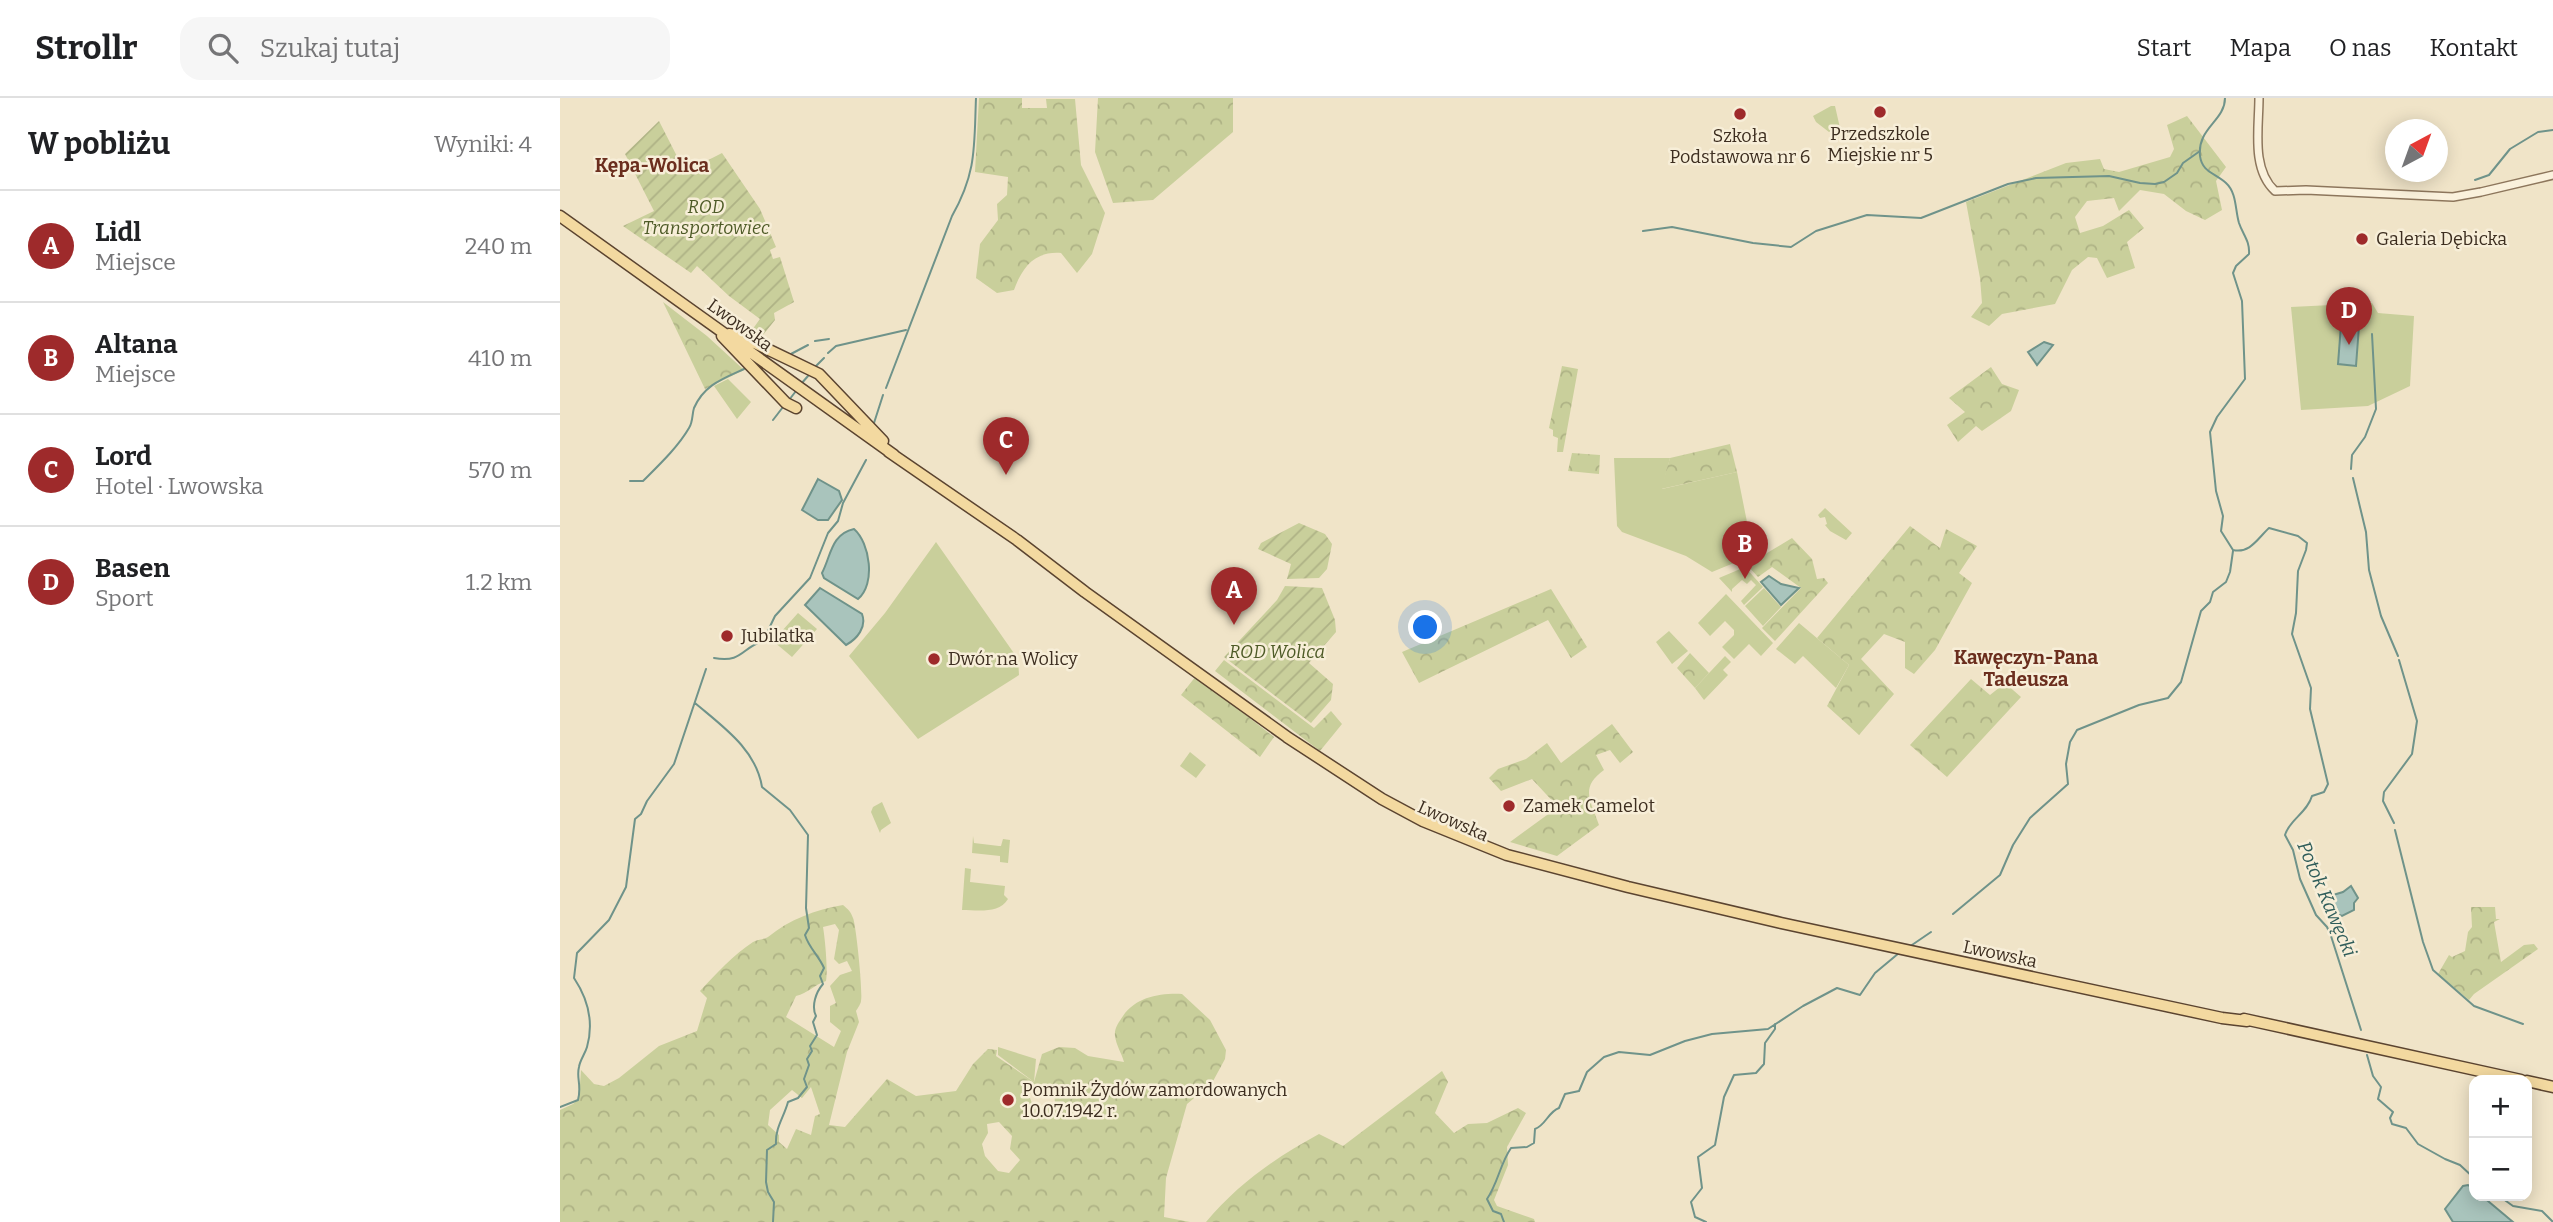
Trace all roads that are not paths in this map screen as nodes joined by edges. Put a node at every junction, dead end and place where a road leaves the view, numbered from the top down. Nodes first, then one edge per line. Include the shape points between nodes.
1 (2259, 98) edge
2 (2553, 175) edge
3 (560, 217) edge
4 (720, 330) junction
5 (796, 408) dead end
6 (889, 452) junction
7 (907, 462) junction
8 (1085, 592) junction
9 (2498, 1075) edge
10 (2532, 1083) edge
11 (2553, 1087) edge

1 - 2 street via 2259,160 2267,184 2275,191 2453,197
3 - 4 main road, Lwowska
4 - 5 main road via 728,344
4 - 6 main road, Lwowska
4 - 7 main road via 819,374
6 - 7 main road, Lwowska
6 - 8 main road, Lwowska
7 - 8 main road, Lwowska
8 - 9 main road, Lwowska via 1358,790 1477,850 1538,869 1781,923
10 - 11 main road

